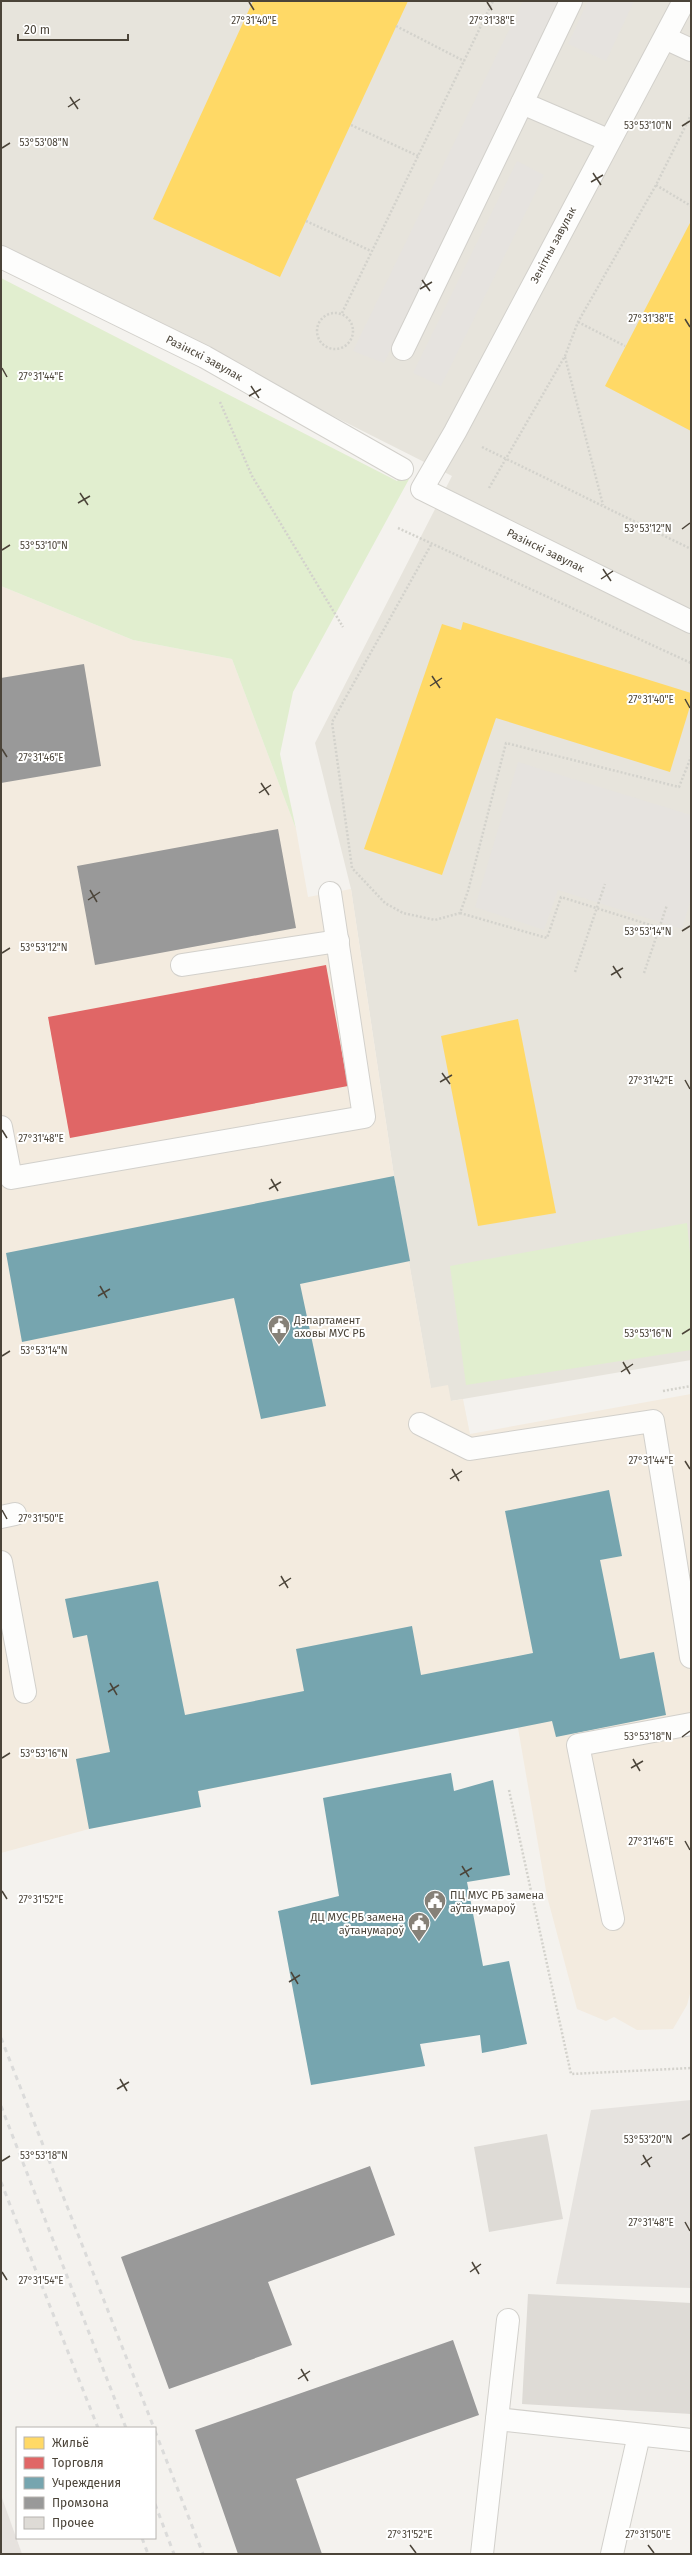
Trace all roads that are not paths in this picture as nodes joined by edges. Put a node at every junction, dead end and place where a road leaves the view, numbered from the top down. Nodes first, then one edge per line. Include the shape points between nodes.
1 (571, 1) edge
2 (684, 1) edge
3 (665, 38) junction
4 (691, 50) edge
5 (522, 103) junction
6 (608, 140) junction
7 (1, 257) edge
8 (403, 349) dead end
9 (402, 469) dead end
10 (422, 489) joint
11 (691, 622) edge
12 (330, 893) dead end
13 (338, 941) junction
14 (182, 965) dead end
15 (1, 1127) edge
16 (420, 1424) dead end
17 (1, 1562) edge
18 (691, 1657) edge
19 (25, 1692) dead end
20 (691, 1724) edge
21 (613, 1919) dead end
22 (508, 2320) dead end
23 (497, 2419) junction
24 (639, 2435) junction
25 (691, 2440) edge
26 (482, 2554) edge
27 (612, 2554) edge

1 - 5 street
2 - 3 street, Зенітны завулак
3 - 4 street
3 - 6 street, Зенітны завулак
5 - 6 street
5 - 8 street
6 - 10 street, Зенітны завулак via 455,432
7 - 9 street, Разінскі завулак via 205,357
10 - 11 street, Разінскі завулак
12 - 13 street
13 - 14 street
13 - 15 street via 364,1117 11,1178
16 - 18 street via 470,1449 652,1421
17 - 19 street
20 - 21 street via 578,1745
22 - 23 street
23 - 24 street
23 - 26 street
24 - 25 street
24 - 27 street

